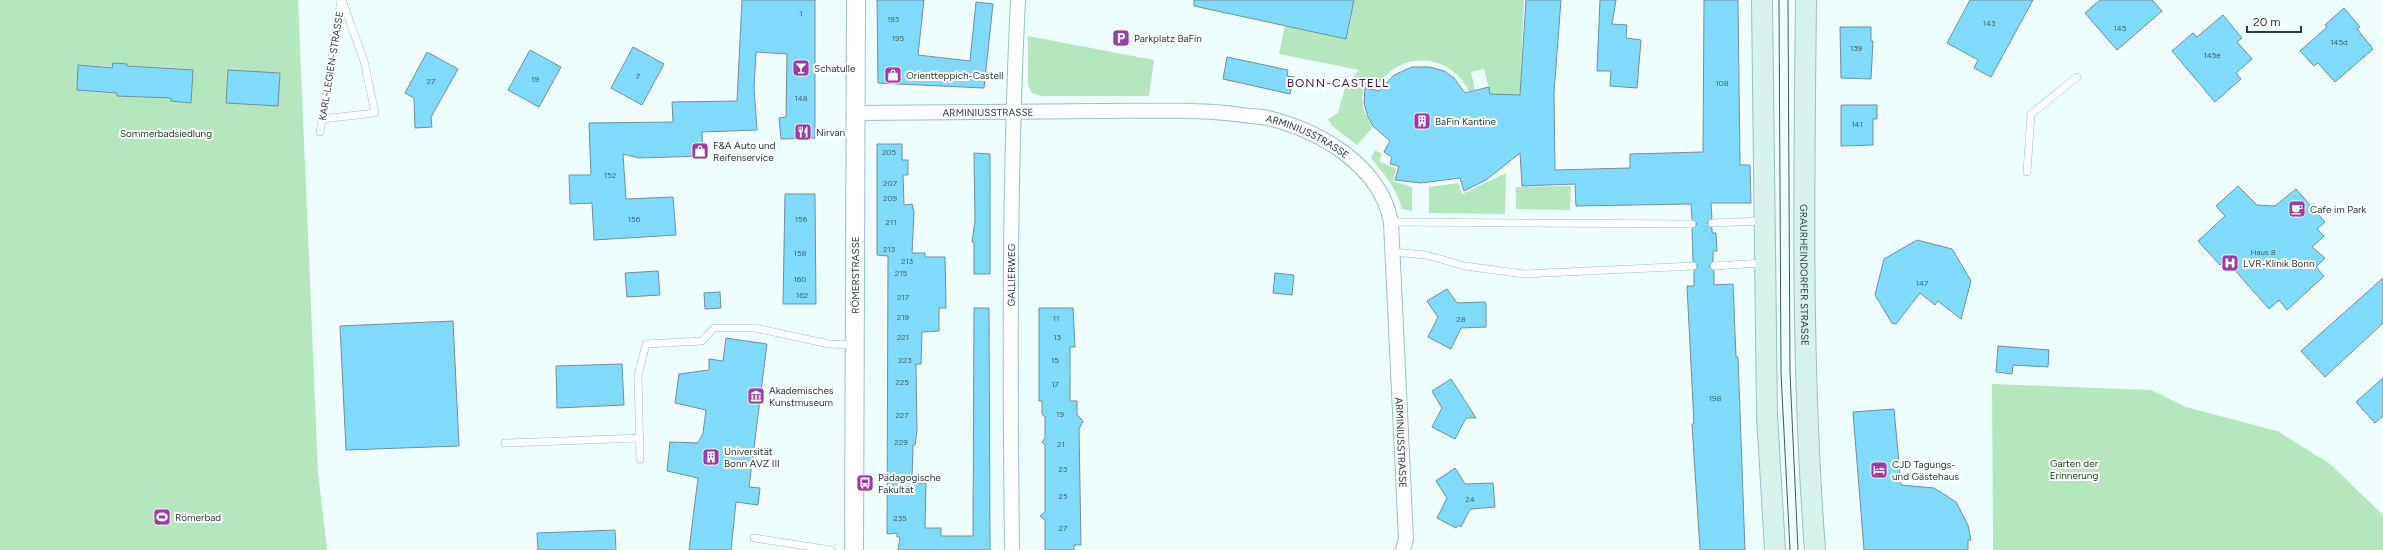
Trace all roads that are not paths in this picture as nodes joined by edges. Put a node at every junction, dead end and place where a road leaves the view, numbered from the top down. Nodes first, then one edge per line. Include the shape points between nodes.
1 (342, 0) edge
2 (856, 0) edge
3 (1018, 0) edge
4 (1762, 0) edge
5 (1806, 0) edge
6 (2076, 77) dead end
7 (1012, 112) junction
8 (856, 113) junction
9 (322, 119) junction
10 (320, 132) dead end
11 (2027, 172) dead end
12 (1763, 221) junction
13 (1391, 222) junction
14 (1712, 223) dead end
15 (1692, 224) dead end
16 (1392, 252) junction
17 (1765, 262) junction
18 (1693, 266) dead end
19 (1714, 266) dead end
20 (855, 345) junction
21 (640, 438) junction
22 (505, 443) dead end
23 (640, 459) dead end
24 (754, 538) dead end
25 (831, 550) edge
26 (854, 550) edge
27 (1012, 550) edge
28 (1403, 550) edge
29 (1775, 550) edge
30 (1815, 550) edge

1 - 9 lane, KARL-LEGIEN-STRASSE
1 - 9 lane via 364,61 376,113
2 - 8 street, RÖMERSTRASSE
3 - 7 street, GALLIERWEG
4 - 12 main road
5 - 30 main road, GRAURHEINDORFER STRASSE via 1805,355 1808,454
6 - 11 lane via 2031,114
7 - 8 street, ARMINIUSSTRASSE
7 - 13 street, ARMINIUSSTRASSE via 1198,110 1278,121 1316,135 1355,163 1381,193 1388,207
7 - 27 street, GALLIERWEG via 1009,286
8 - 20 street, RÖMERSTRASSE
9 - 10 lane, KARL-LEGIEN-STRASSE
12 - 14 lane
12 - 17 main road
13 - 15 lane
13 - 16 street, ARMINIUSSTRASSE
16 - 18 lane via 1426,255 1465,266 1524,274
16 - 28 street, ARMINIUSSTRASSE via 1406,539
17 - 19 lane
17 - 29 main road via 1766,415
20 - 21 lane via 830,344 755,328 714,328 702,341 646,344 638,375
20 - 26 street, RÖMERSTRASSE
21 - 22 lane
21 - 23 lane
24 - 25 lane

